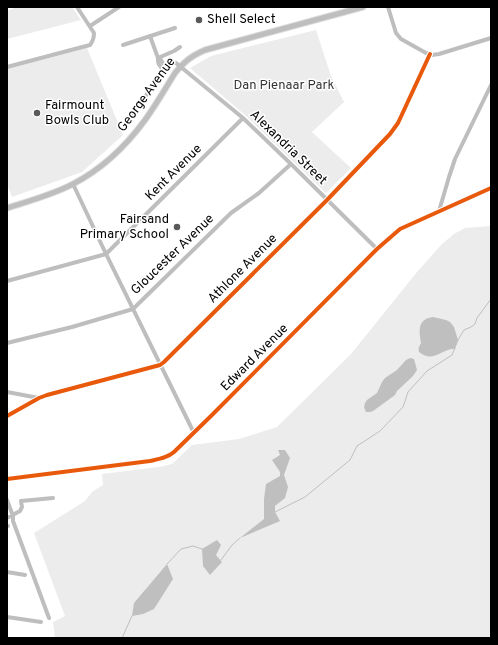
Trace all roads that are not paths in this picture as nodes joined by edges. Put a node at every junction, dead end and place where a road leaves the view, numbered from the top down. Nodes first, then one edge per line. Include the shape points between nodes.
1 (77, 7) edge
2 (119, 7) edge
3 (363, 7) edge
4 (388, 7) edge
5 (90, 26) junction
6 (175, 28) dead end
7 (150, 36) junction
8 (491, 38) edge
9 (123, 45) dead end
10 (180, 47) dead end
11 (430, 54) junction
12 (158, 58) junction
13 (7, 67) edge
14 (180, 67) junction
15 (165, 69) junction
16 (491, 85) edge
17 (243, 118) junction
18 (126, 123) dead end
19 (291, 164) junction
20 (73, 184) junction
21 (491, 188) edge
22 (326, 200) junction
23 (7, 208) edge
24 (439, 211) junction
25 (377, 249) junction
26 (106, 254) junction
27 (7, 281) edge
28 (133, 309) junction
29 (7, 344) edge
30 (160, 365) junction
31 (7, 392) edge
32 (39, 398) junction
33 (7, 416) edge
34 (194, 433) junction
35 (7, 479) edge
36 (54, 498) dead end
37 (7, 500) edge
38 (13, 516) junction
39 (7, 518) edge
40 (7, 572) edge
41 (25, 575) dead end
42 (7, 617) edge
43 (49, 618) dead end
44 (41, 622) dead end

1 - 5 street
2 - 5 street
3 - 14 main road, George Avenue via 205,50
4 - 11 street via 399,38
5 - 13 street via 94,33 90,45
6 - 7 street
7 - 9 street
7 - 12 street
8 - 11 street via 439,54
10 - 12 street
11 - 22 street, Athlone Avenue via 393,131
12 - 15 street via 159,65
14 - 15 street via 172,62
14 - 17 street, Alexandria Street
14 - 20 main road, George Avenue via 131,138 98,167
15 - 18 street
16 - 24 street via 455,159
17 - 19 street, Alexandria Street
17 - 26 street, Kent Avenue
19 - 22 street, Alexandria Street
19 - 28 street, Gloucester Avenue via 231,213
20 - 23 main road, George Avenue
20 - 26 street
21 - 24 street, Edward Avenue
22 - 25 street, Alexandria Street
22 - 30 street, Athlone Avenue
24 - 25 street, Edward Avenue via 400,229
25 - 34 street, Edward Avenue
26 - 27 street, Kent Avenue
26 - 28 street
28 - 29 street, Gloucester Avenue
28 - 30 street
30 - 32 street, Athlone Avenue
30 - 34 street
31 - 32 street
32 - 33 street, Athlone Avenue
34 - 35 street, Edward Avenue via 174,452 162,459
36 - 38 street via 21,501 21,510
37 - 38 street
38 - 39 street
38 - 43 street
40 - 41 street
42 - 44 street

